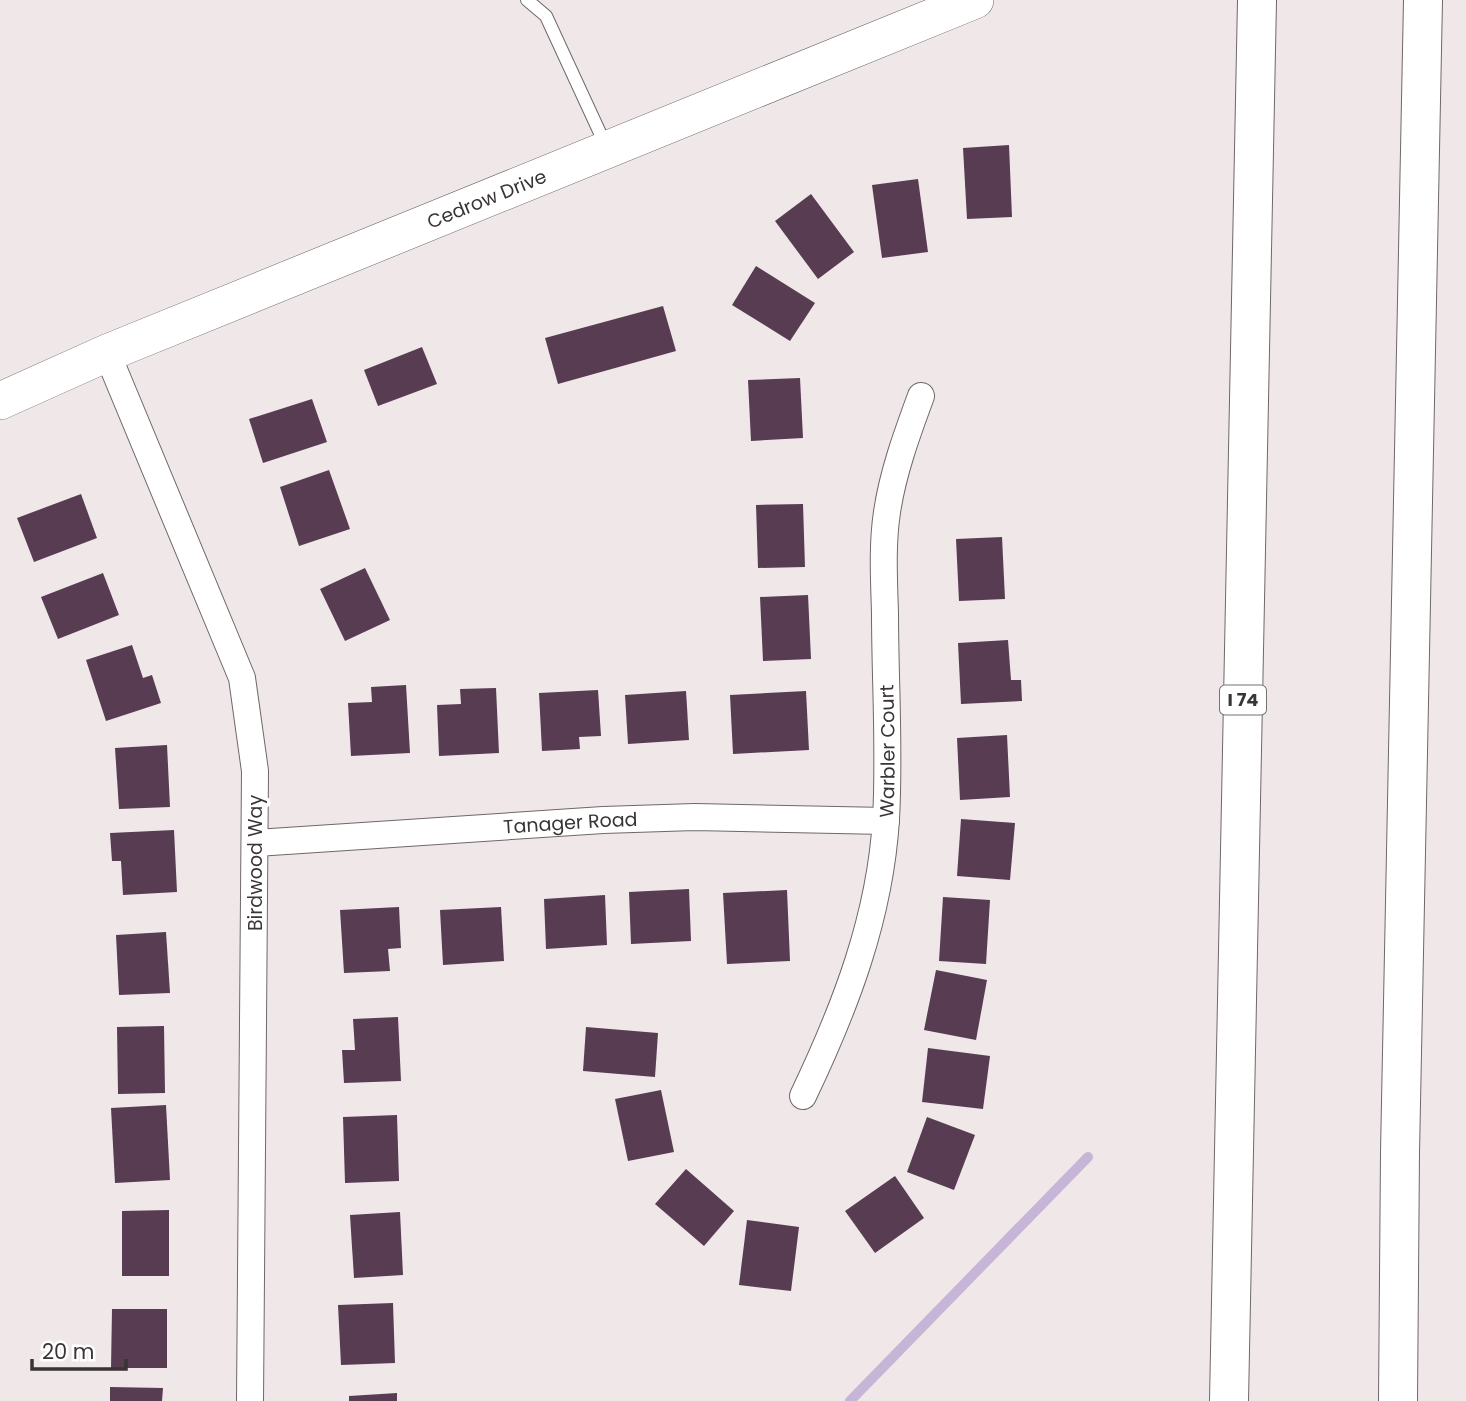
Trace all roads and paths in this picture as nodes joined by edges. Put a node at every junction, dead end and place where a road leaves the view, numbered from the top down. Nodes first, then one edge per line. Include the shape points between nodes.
1 (527, 0) edge
2 (975, 0) edge
3 (1257, 0) edge
4 (1423, 0) edge
5 (608, 150) junction
6 (107, 353) junction
7 (921, 396) dead end
8 (0, 401) edge
9 (886, 821) junction
10 (256, 843) junction
11 (803, 1096) dead end
12 (250, 1401) edge
13 (1229, 1401) edge
14 (1398, 1401) edge

1 - 5 lane via 546,16
2 - 5 street, Cedrow Drive
3 - 13 highway, I 74
4 - 14 highway
5 - 6 street, Cedrow Drive
6 - 8 street, Cedrow Drive
6 - 10 street, Birdwood Way via 242,678 256,771
7 - 9 street, Warbler Court via 901,450 887,513
9 - 10 street, Tanager Road via 603,820
9 - 11 street, Warbler Court via 875,897 855,972
10 - 12 street, Birdwood Way

